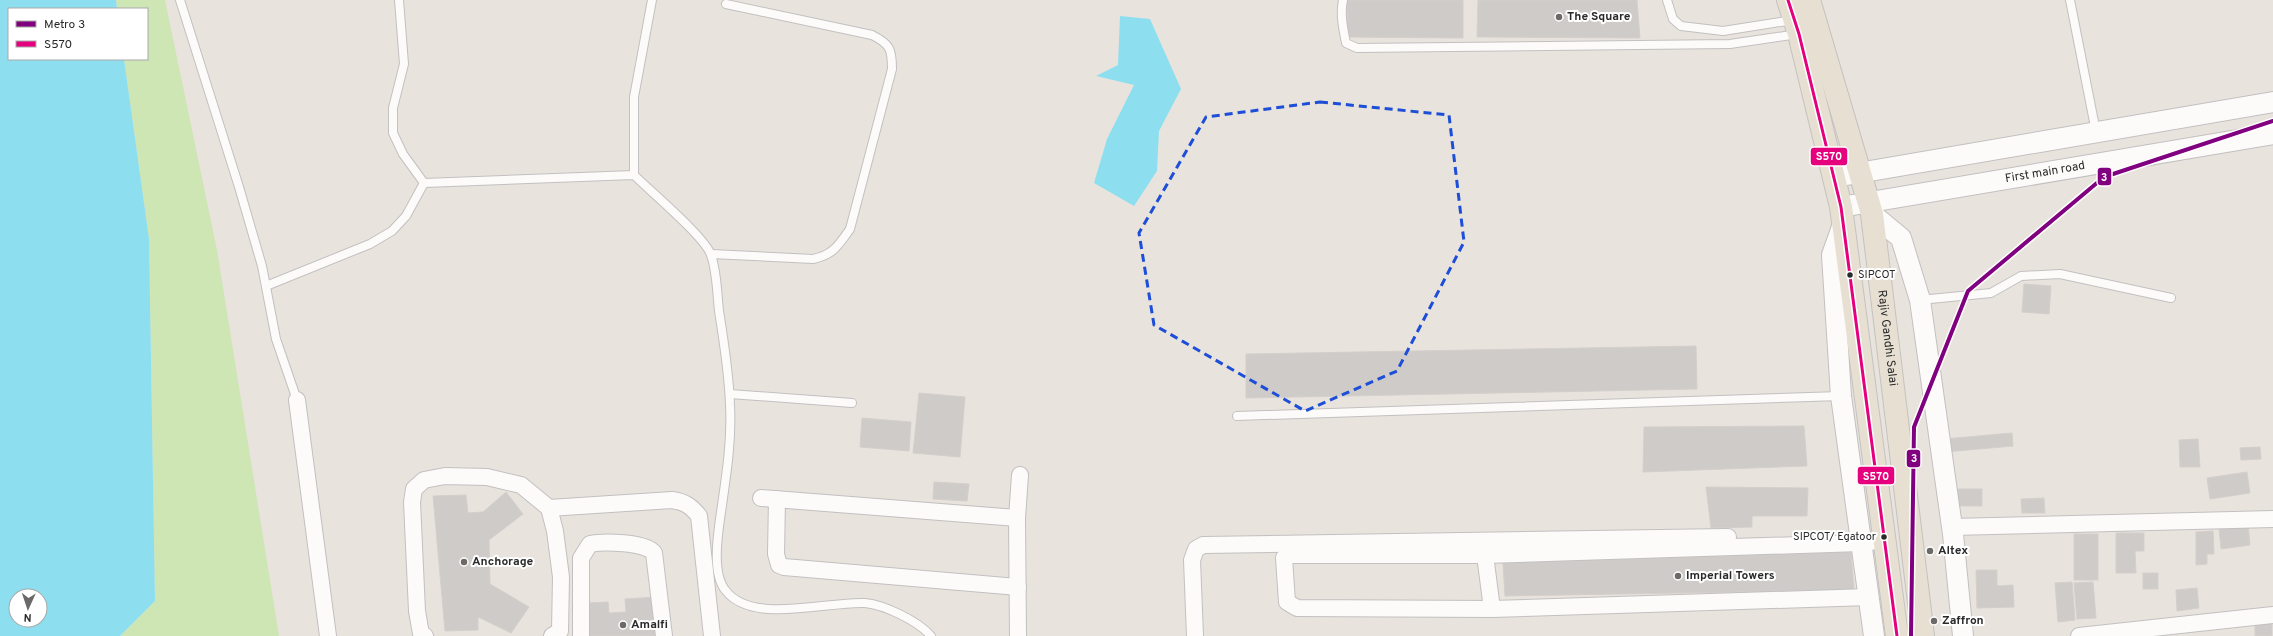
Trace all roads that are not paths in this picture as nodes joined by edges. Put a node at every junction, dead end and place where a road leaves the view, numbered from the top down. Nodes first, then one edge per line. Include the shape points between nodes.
1 (180, 0) edge
2 (399, 0) edge
3 (652, 0) edge
4 (1343, 0) edge
5 (1667, 0) edge
6 (1809, 0) edge
7 (2070, 0) edge
8 (726, 4) dead end
9 (1803, 24) edge
10 (2273, 102) edge
11 (2096, 132) junction
12 (2273, 134) edge
13 (1860, 173) junction
14 (634, 175) junction
15 (1835, 177) junction
16 (424, 183) junction
17 (1870, 208) junction
18 (1842, 215) junction
19 (711, 254) junction
20 (266, 286) junction
21 (2172, 298) dead end
22 (1920, 300) junction
23 (730, 394) junction
24 (1841, 396) junction
25 (297, 400) joint
26 (852, 403) dead end
27 (1237, 416) dead end
28 (1020, 475) dead end
29 (549, 508) junction
30 (1017, 518) junction
31 (2273, 519) edge
32 (1952, 528) junction
33 (1884, 536) junction
34 (1860, 539) junction
35 (1485, 555) junction
36 (561, 577) junction
37 (581, 579) junction
38 (1018, 587) junction
39 (1869, 597) junction
40 (1492, 609) junction
41 (2273, 615) edge
42 (328, 636) edge
43 (425, 636) edge
44 (552, 636) edge
45 (581, 636) edge
46 (664, 636) edge
47 (712, 636) edge
48 (930, 636) edge
49 (1018, 636) edge
50 (1195, 636) edge
51 (1874, 636) edge
52 (1897, 636) edge
53 (1923, 636) edge
54 (1963, 636) edge
55 (2079, 636) edge

1 - 20 lane via 239,187
2 - 16 lane via 404,64 393,108 393,133 403,154
3 - 14 lane via 634,97
4 - 9 lane via 1342,23 1346,43 1357,48 1730,44
5 - 9 lane via 1673,19 1681,26 1723,31
6 - 9 main road, Rajiv Gandhi Salai
7 - 11 lane
8 - 19 lane via 872,35 886,42 892,54 892,69 850,229 838,247 827,256 813,259
9 - 13 main road, Rajiv Gandhi Salai
9 - 15 main road, Rajiv Gandhi Salai
10 - 11 street
11 - 13 street
12 - 17 street, First main road
13 - 15 street
13 - 17 main road, Rajiv Gandhi Salai
14 - 16 lane
14 - 19 lane via 687,224
15 - 18 main road, Rajiv Gandhi Salai
16 - 20 lane via 406,216 392,231 370,244
17 - 18 street, First main road
17 - 22 street via 1901,238
17 - 53 main road, Rajiv Gandhi Salai
18 - 24 street via 1832,255
18 - 33 main road, Rajiv Gandhi Salai
19 - 23 lane
20 - 25 lane via 276,339
21 - 22 lane via 2060,274 2021,276 1990,293
22 - 32 street
23 - 26 lane
23 - 48 lane via 729,458 718,540 719,577 726,591 743,604 764,609 866,603 898,613 926,630
24 - 27 lane
24 - 34 street
25 - 42 street
28 - 30 street
29 - 36 street via 555,530
29 - 43 street via 521,484 487,477 445,476 424,480 414,489 412,502 417,611 421,634
29 - 47 street via 672,500 685,502 692,507 699,516
30 - 38 street
30 - 38 street via 769,499 776,554 779,565 784,567
31 - 32 street
32 - 54 street
33 - 34 street
33 - 52 main road, Rajiv Gandhi Salai
34 - 35 street
34 - 39 street
34 - 50 street via 1203,545 1196,550 1192,560
35 - 40 street
35 - 40 street via 1290,555 1284,558 1286,598 1291,606 1297,608
36 - 37 street
36 - 44 street via 560,631
37 - 45 street
37 - 46 street via 581,558 590,544 602,541 648,547 655,555
38 - 49 street
39 - 40 street
39 - 51 street
41 - 55 street

